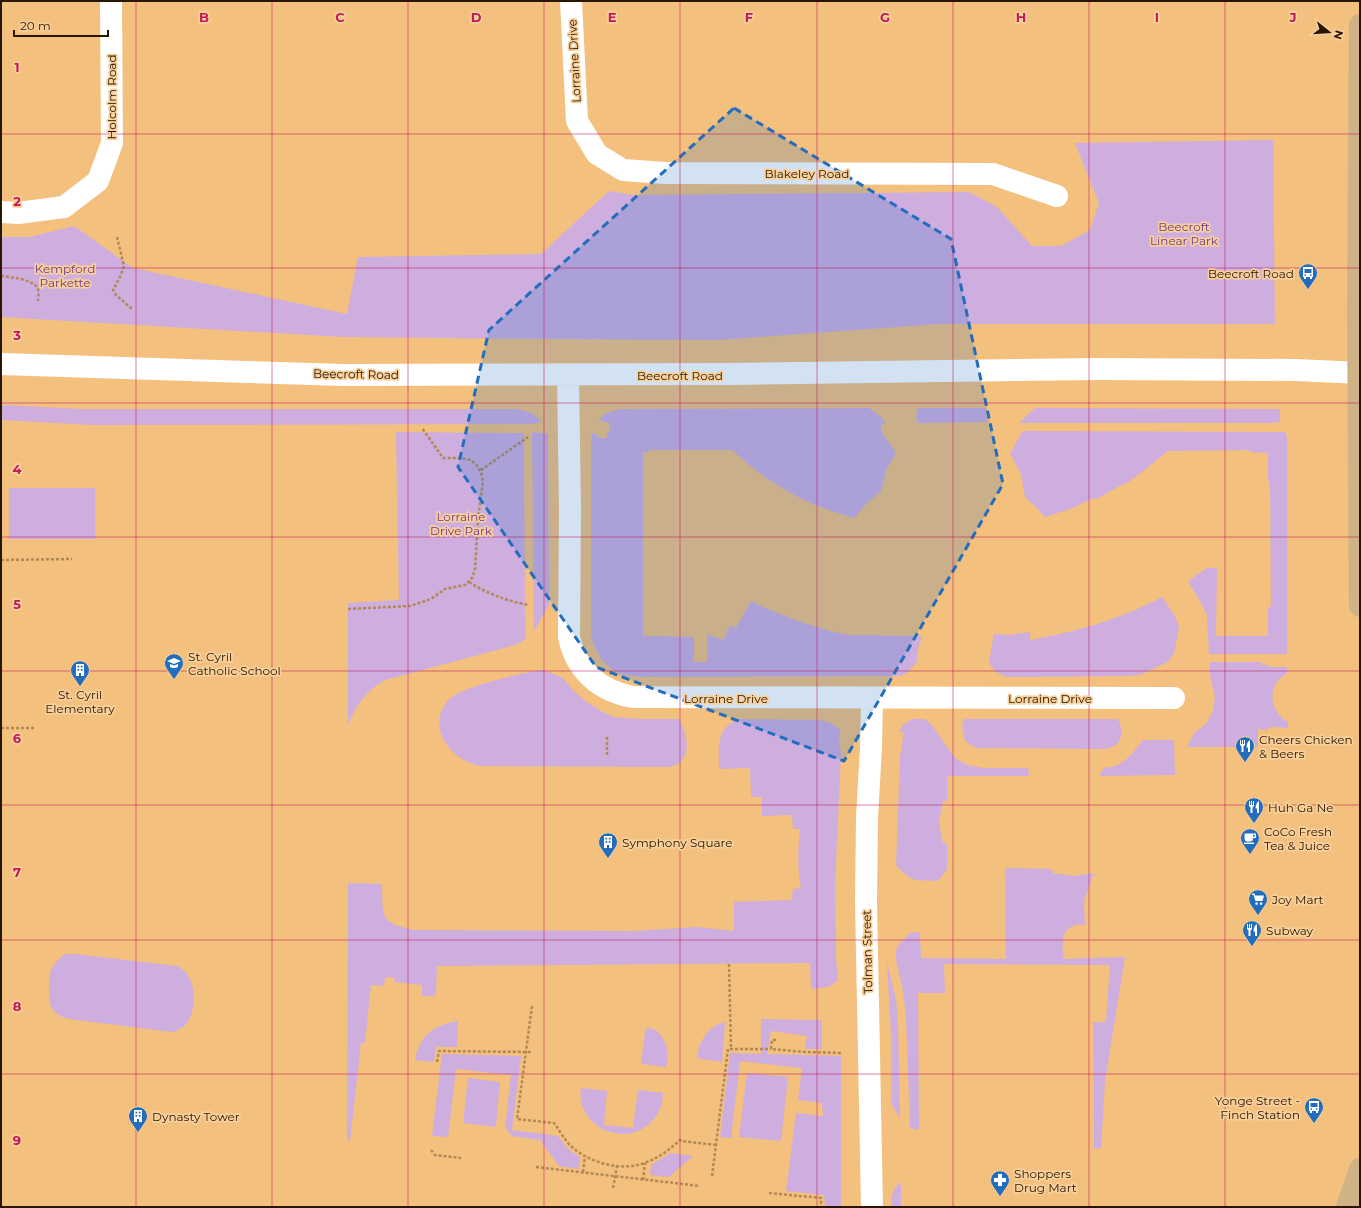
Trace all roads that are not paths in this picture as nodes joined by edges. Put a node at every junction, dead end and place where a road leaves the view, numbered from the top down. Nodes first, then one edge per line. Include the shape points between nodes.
1 (111, 1) edge
2 (571, 1) edge
3 (1360, 25) edge
4 (577, 121) joint
5 (1057, 196) dead end
6 (1, 212) edge
7 (1, 364) edge
8 (1360, 373) edge
9 (568, 375) junction
10 (1360, 606) edge
11 (872, 698) junction
12 (1174, 698) dead end
13 (1360, 1169) edge
14 (872, 1207) edge
15 (1347, 1207) edge

1 - 6 street, Holcolm Road via 112,143 98,181 64,207 18,213
2 - 4 street, Lorraine Drive
3 - 8 main road
4 - 5 street, Blakeley Road via 597,154 623,170 665,173 993,174
7 - 9 street, Beecroft Road via 343,375
8 - 9 street, Beecroft Road via 1296,370 1098,369
8 - 10 main road
9 - 11 street, Lorraine Drive via 569,637 576,659 591,679 610,691 633,697
11 - 12 street, Lorraine Drive
11 - 14 street, Tolman Street via 866,901
13 - 15 main road

